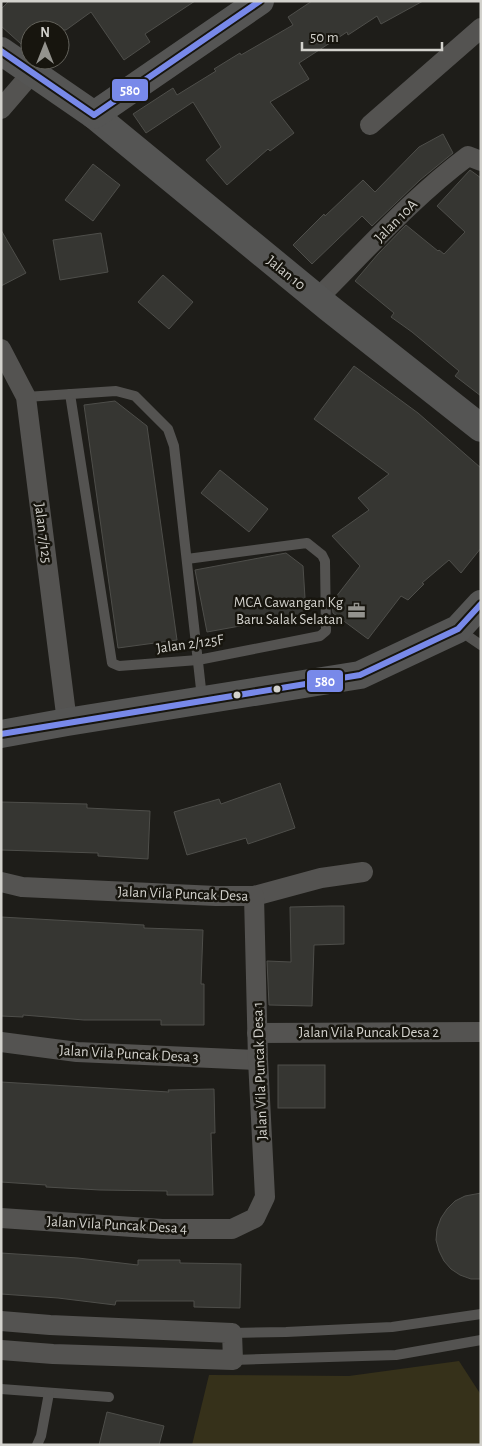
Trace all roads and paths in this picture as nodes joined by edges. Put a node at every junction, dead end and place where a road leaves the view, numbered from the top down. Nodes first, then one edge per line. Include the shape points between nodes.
1 (260, 1) edge
2 (481, 28) edge
3 (1, 51) edge
4 (32, 73) junction
5 (1, 109) edge
6 (94, 116) junction
7 (370, 125) dead end
8 (481, 161) edge
9 (317, 299) junction
10 (1, 349) edge
11 (70, 394) junction
12 (26, 397) junction
13 (481, 428) edge
14 (188, 559) junction
15 (481, 604) edge
16 (458, 629) junction
17 (481, 645) edge
18 (198, 660) junction
19 (203, 701) junction
20 (67, 722) junction
21 (1, 734) edge
22 (363, 872) dead end
23 (1, 882) edge
24 (254, 896) junction
25 (481, 1032) edge
26 (258, 1033) junction
27 (1, 1042) edge
28 (258, 1060) junction
29 (1, 1218) edge
30 (232, 1229) joint
31 (481, 1314) edge
32 (1, 1321) edge
33 (232, 1333) junction
34 (481, 1340) edge
35 (1, 1350) edge
36 (233, 1360) junction
37 (1, 1389) edge
38 (49, 1393) junction
39 (109, 1397) dead end
40 (37, 1445) edge

1 - 6 street
2 - 7 street
3 - 4 street, Jalan 10
4 - 5 street
4 - 6 street, Jalan 10
6 - 9 street, Jalan 10
8 - 9 street, Jalan 10A via 468,156 453,168
9 - 13 street, Jalan 10
10 - 12 street, Jalan 7/125
11 - 12 lane
11 - 14 lane via 116,391 135,396 168,429 174,446
11 - 18 lane, Jalan 2/125F via 112,663 119,666
12 - 20 street, Jalan 7/125
14 - 18 lane
14 - 18 lane, Jalan 2/125F via 303,543 310,545 325,561 327,627 324,634
15 - 16 street
16 - 17 lane
16 - 19 street via 360,675
18 - 19 lane
19 - 20 street
20 - 21 street
22 - 24 street, Jalan Vila Puncak Desa via 321,878
23 - 24 street, Jalan Vila Puncak Desa via 22,888
24 - 26 street, Jalan Vila Puncak Desa 1
25 - 26 street, Jalan Vila Puncak Desa 2
26 - 28 street, Jalan Vila Puncak Desa 1
27 - 28 street, Jalan Vila Puncak Desa 3 via 77,1052
28 - 30 street, Jalan Vila Puncak Desa 1 via 265,1197 255,1218
29 - 30 street, Jalan Vila Puncak Desa 4 via 162,1229
31 - 33 lane via 392,1327
32 - 33 street
33 - 36 street
34 - 36 lane via 396,1355
35 - 36 street
37 - 38 lane
38 - 39 lane
38 - 40 lane

